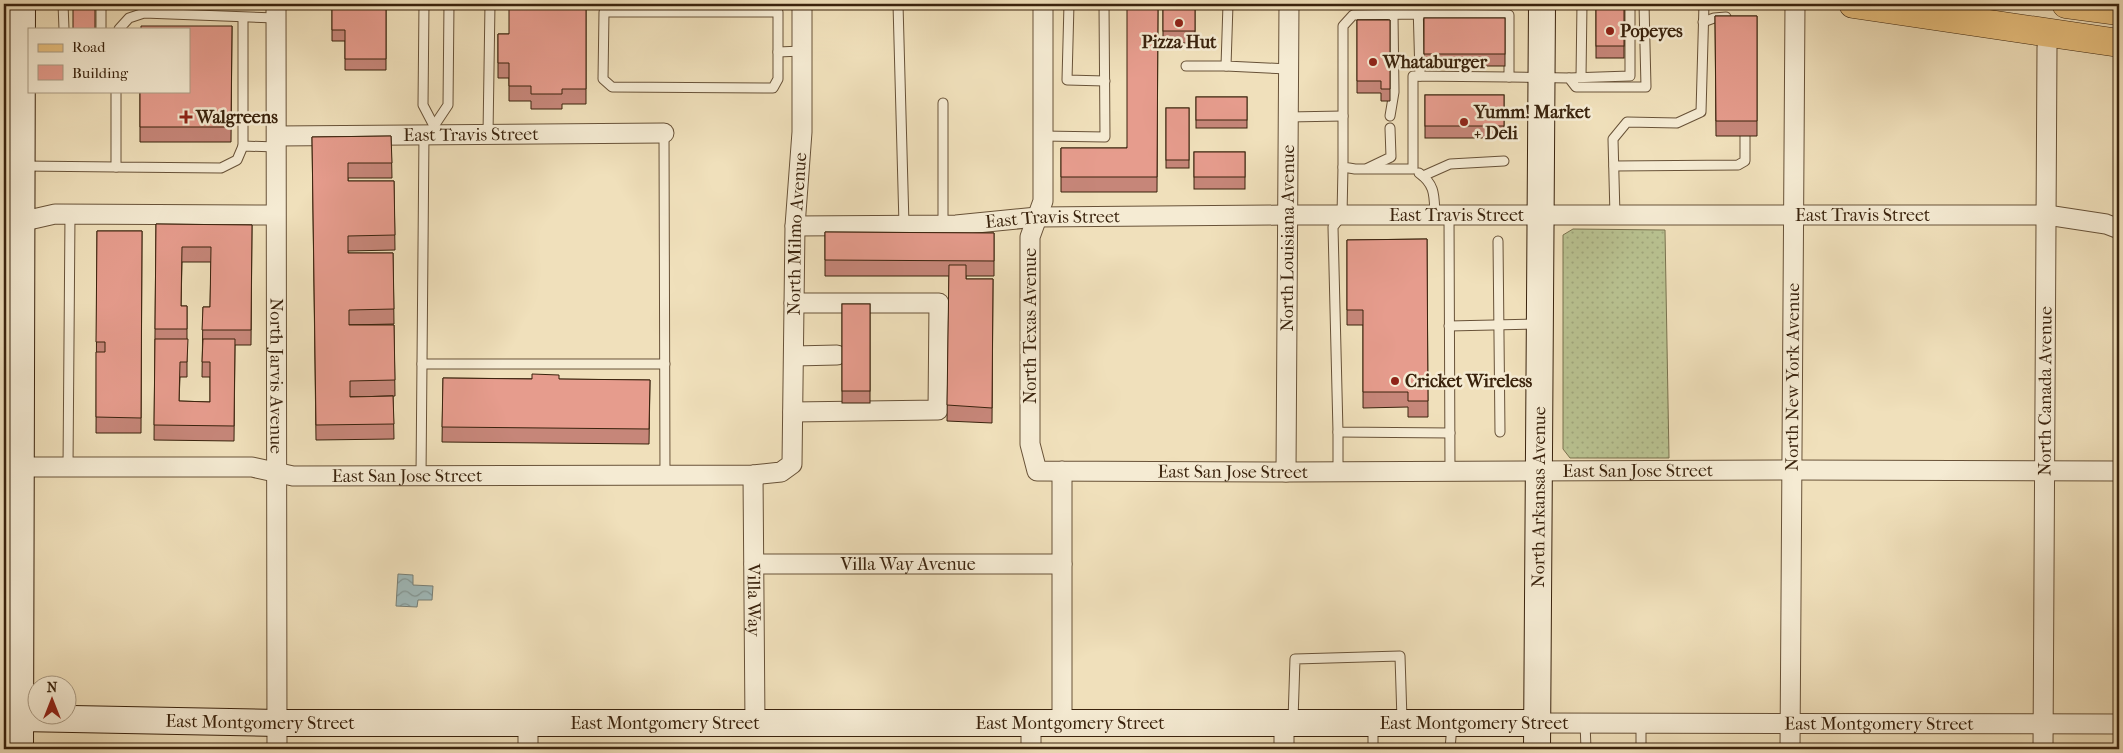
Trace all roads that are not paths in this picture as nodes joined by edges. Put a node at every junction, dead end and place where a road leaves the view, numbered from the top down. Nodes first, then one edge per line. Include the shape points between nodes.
1 (22, 4) edge
2 (63, 4) edge
3 (101, 4) edge
4 (424, 4) edge
5 (449, 4) edge
6 (490, 4) edge
7 (802, 4) edge
8 (898, 4) edge
9 (1043, 4) edge
10 (1069, 4) edge
11 (1104, 4) edge
12 (1228, 4) edge
13 (1288, 4) edge
14 (1418, 4) edge
15 (1542, 4) edge
16 (1582, 4) edge
17 (1635, 4) edge
18 (1644, 4) edge
19 (1704, 4) edge
20 (1795, 4) edge
21 (1854, 4) edge
22 (2066, 4) edge
23 (695, 8) edge
24 (276, 11) edge
25 (2119, 11) edge
26 (1418, 14) junction
27 (1393, 15) junction
28 (243, 18) junction
29 (1739, 21) edge
30 (1703, 22) junction
31 (64, 28) edge
32 (101, 28) edge
33 (120, 28) edge
34 (2119, 28) edge
35 (13, 32) edge
36 (2049, 33) junction
37 (2119, 43) edge
38 (802, 51) junction
39 (778, 52) junction
40 (1186, 66) dead end
41 (1226, 66) junction
42 (1444, 66) edge
43 (1463, 66) edge
44 (1488, 66) edge
45 (1288, 69) junction
46 (1420, 76) junction
47 (1444, 76) junction
48 (1463, 77) junction
49 (1488, 77) junction
50 (1509, 77) junction
51 (1541, 77) junction
52 (1581, 77) junction
53 (1569, 78) junction
54 (1105, 81) junction
55 (19, 82) edge
56 (116, 92) edge
57 (943, 102) dead end
58 (1343, 116) junction
59 (1390, 116) dead end
60 (1288, 117) junction
61 (1390, 128) dead end
62 (431, 132) junction
63 (664, 133) joint
64 (488, 134) junction
65 (1043, 136) junction
66 (1745, 136) edge
67 (277, 141) junction
68 (243, 146) junction
69 (1504, 161) dead end
70 (20, 166) junction
71 (1614, 166) junction
72 (116, 167) junction
73 (1343, 167) junction
74 (1366, 169) junction
75 (1413, 169) junction
76 (1424, 176) junction
77 (70, 215) junction
78 (276, 215) junction
79 (1286, 215) junction
80 (1793, 215) junction
81 (2047, 215) junction
82 (1342, 216) junction
83 (1442, 216) junction
84 (1541, 216) junction
85 (1615, 216) junction
86 (1037, 217) junction
87 (12, 222) edge
88 (904, 225) junction
89 (943, 225) junction
90 (795, 226) junction
91 (2119, 229) edge
92 (1498, 241) dead end
93 (794, 303) junction
94 (1540, 324) junction
95 (1499, 325) junction
96 (1450, 326) junction
97 (837, 355) dead end
98 (794, 356) junction
99 (422, 364) junction
100 (665, 364) junction
101 (793, 412) junction
102 (1338, 432) junction
103 (1500, 432) dead end
104 (1450, 433) junction
105 (14, 450) edge
106 (792, 464) joint
107 (68, 467) junction
108 (1539, 470) junction
109 (1791, 470) junction
110 (1036, 471) joint
111 (1062, 471) junction
112 (1450, 471) junction
113 (2119, 471) edge
114 (275, 472) junction
115 (1286, 472) junction
116 (1338, 472) junction
117 (2044, 472) junction
118 (752, 475) junction
119 (421, 476) junction
120 (665, 476) junction
121 (754, 564) junction
122 (1062, 564) junction
123 (12, 662) edge
124 (20, 718) junction
125 (528, 722) junction
126 (1031, 722) junction
127 (1062, 722) junction
128 (1288, 722) junction
129 (277, 723) junction
130 (1373, 723) junction
131 (1402, 723) junction
132 (1452, 723) junction
133 (1537, 723) junction
134 (1585, 723) junction
135 (1641, 723) junction
136 (1790, 723) junction
137 (755, 724) junction
138 (2042, 724) junction
139 (2119, 724) edge
140 (20, 749) edge
141 (276, 749) edge
142 (528, 749) edge
143 (1031, 749) edge
144 (1284, 749) edge
145 (1373, 749) edge
146 (1450, 749) edge
147 (1537, 749) edge
148 (1586, 749) edge
149 (1641, 749) edge
150 (1790, 749) edge
151 (2042, 749) edge

1 - 35 street
2 - 31 lane
3 - 32 lane
4 - 62 lane via 423,105
5 - 62 lane via 448,105
6 - 64 lane
7 - 38 street, North Milmo Avenue
8 - 88 lane
9 - 65 street, North Texas Avenue
10 - 54 lane via 1067,80
11 - 54 lane
12 - 41 lane
13 - 45 street, North Louisiana Avenue
14 - 26 lane
15 - 51 street, North Arkansas Avenue
16 - 52 lane
17 - 52 lane via 1630,7 1630,76
18 - 53 lane via 1646,86 1576,87
19 - 30 lane
20 - 80 street, North New York Avenue
21 - 36 main road
22 - 25 main road
23 - 39 lane via 778,12
23 - 39 lane via 604,12 603,79 612,87 773,88 778,79
24 - 28 lane
24 - 67 street, North Jarvis Avenue
26 - 27 lane
26 - 46 lane
26 - 50 lane via 1443,18 1509,15
27 - 58 lane via 1353,15 1343,26
27 - 59 lane via 1394,92
28 - 33 lane via 144,14 129,18
28 - 68 lane
29 - 30 lane via 1721,16
30 - 71 lane via 1701,112 1677,123 1627,122 1613,139
34 - 36 main road via 2072,21 2060,22
35 - 55 street
36 - 37 main road
36 - 81 street, North Canada Avenue
38 - 39 lane
38 - 90 street, North Milmo Avenue via 802,132
40 - 41 lane
41 - 45 lane
42 - 47 lane
43 - 48 lane
44 - 49 lane
45 - 60 street, North Louisiana Avenue
46 - 47 lane
46 - 75 lane via 1413,76
47 - 48 lane
48 - 49 lane
49 - 50 lane
50 - 51 lane
51 - 53 lane
51 - 84 street, North Arkansas Avenue
52 - 53 lane
54 - 65 lane via 1105,137
55 - 70 street
56 - 72 lane
57 - 89 lane
58 - 60 lane
58 - 73 lane
60 - 79 street, North Louisiana Avenue
61 - 74 lane via 1390,156
62 - 64 street, East Travis Street
62 - 67 street, East Travis Street
62 - 99 lane
63 - 64 street, East Travis Street
63 - 100 lane
65 - 86 street, North Texas Avenue via 1043,201
66 - 71 lane via 1744,161 1738,164
67 - 68 lane
67 - 78 street, North Jarvis Avenue
68 - 72 lane via 237,160 221,168
69 - 76 lane via 1450,164
70 - 72 lane
70 - 87 street
71 - 85 lane
73 - 74 lane
73 - 82 lane
74 - 75 lane
75 - 76 lane
76 - 83 lane via 1434,189
77 - 78 street
77 - 87 street via 55,214
77 - 107 lane
78 - 114 street, North Jarvis Avenue
79 - 82 street, East Travis Street
79 - 86 street, East Travis Street
79 - 115 street, North Louisiana Avenue
80 - 81 street, East Travis Street
80 - 85 street, East Travis Street
80 - 109 street, North New York Avenue
81 - 91 street, East Travis Street
81 - 117 street, North Canada Avenue
82 - 83 street, East Travis Street
82 - 102 lane via 1333,227
83 - 84 street, East Travis Street
83 - 96 lane
84 - 85 street, East Travis Street
84 - 94 street, North Arkansas Avenue
86 - 89 street, East Travis Street
86 - 110 street, North Texas Avenue via 1030,237 1030,444
87 - 105 street
88 - 89 street, East Travis Street
88 - 90 street, East Travis Street
90 - 93 street, North Milmo Avenue
92 - 95 lane
93 - 98 street, North Milmo Avenue
93 - 101 street via 940,303 938,410
94 - 95 lane
94 - 108 street, North Arkansas Avenue
95 - 96 lane
95 - 103 lane
96 - 104 lane
97 - 98 street
98 - 101 street, North Milmo Avenue
99 - 100 lane
99 - 119 lane
100 - 120 lane
101 - 106 street, North Milmo Avenue
102 - 104 lane
102 - 116 lane
104 - 112 lane
105 - 107 street, East San Jose Street
105 - 123 street
106 - 118 street, East San Jose Street via 781,472
107 - 114 street, East San Jose Street via 252,467
108 - 109 street, East San Jose Street
108 - 112 street, East San Jose Street
108 - 133 street, North Arkansas Avenue
109 - 117 street, East San Jose Street
109 - 136 street, North New York Avenue
110 - 111 street, East San Jose Street
111 - 115 street, East San Jose Street
111 - 122 street
112 - 116 street, East San Jose Street
113 - 117 street, East San Jose Street
114 - 119 street, East San Jose Street via 293,476
114 - 129 street, North Jarvis Avenue
115 - 116 street, East San Jose Street
117 - 138 street, North Canada Avenue
118 - 120 street, East San Jose Street
118 - 121 street, Villa Way
119 - 120 street, East San Jose Street
121 - 122 street, Villa Way Avenue
121 - 137 street, Villa Way
122 - 127 street
123 - 124 street
124 - 129 street, East Montgomery Street
124 - 140 street
125 - 129 street, East Montgomery Street
125 - 137 street, East Montgomery Street
125 - 142 street
126 - 127 street, East Montgomery Street
126 - 137 street, East Montgomery Street
126 - 143 street
127 - 128 street, East Montgomery Street
128 - 130 street, East Montgomery Street
128 - 131 lane via 1295,659 1400,656
128 - 144 street
129 - 141 street, North Jarvis Avenue
130 - 131 street, East Montgomery Street
130 - 145 lane
131 - 132 street, East Montgomery Street
132 - 133 street, East Montgomery Street
132 - 146 lane
133 - 134 street, East Montgomery Street
133 - 147 street, North Arkansas Avenue
134 - 135 street, East Montgomery Street
134 - 148 lane
135 - 136 street, East Montgomery Street
135 - 149 lane
136 - 138 street, East Montgomery Street
136 - 150 street, North New York Avenue
138 - 139 street, East Montgomery Street
138 - 151 street, North Canada Avenue

